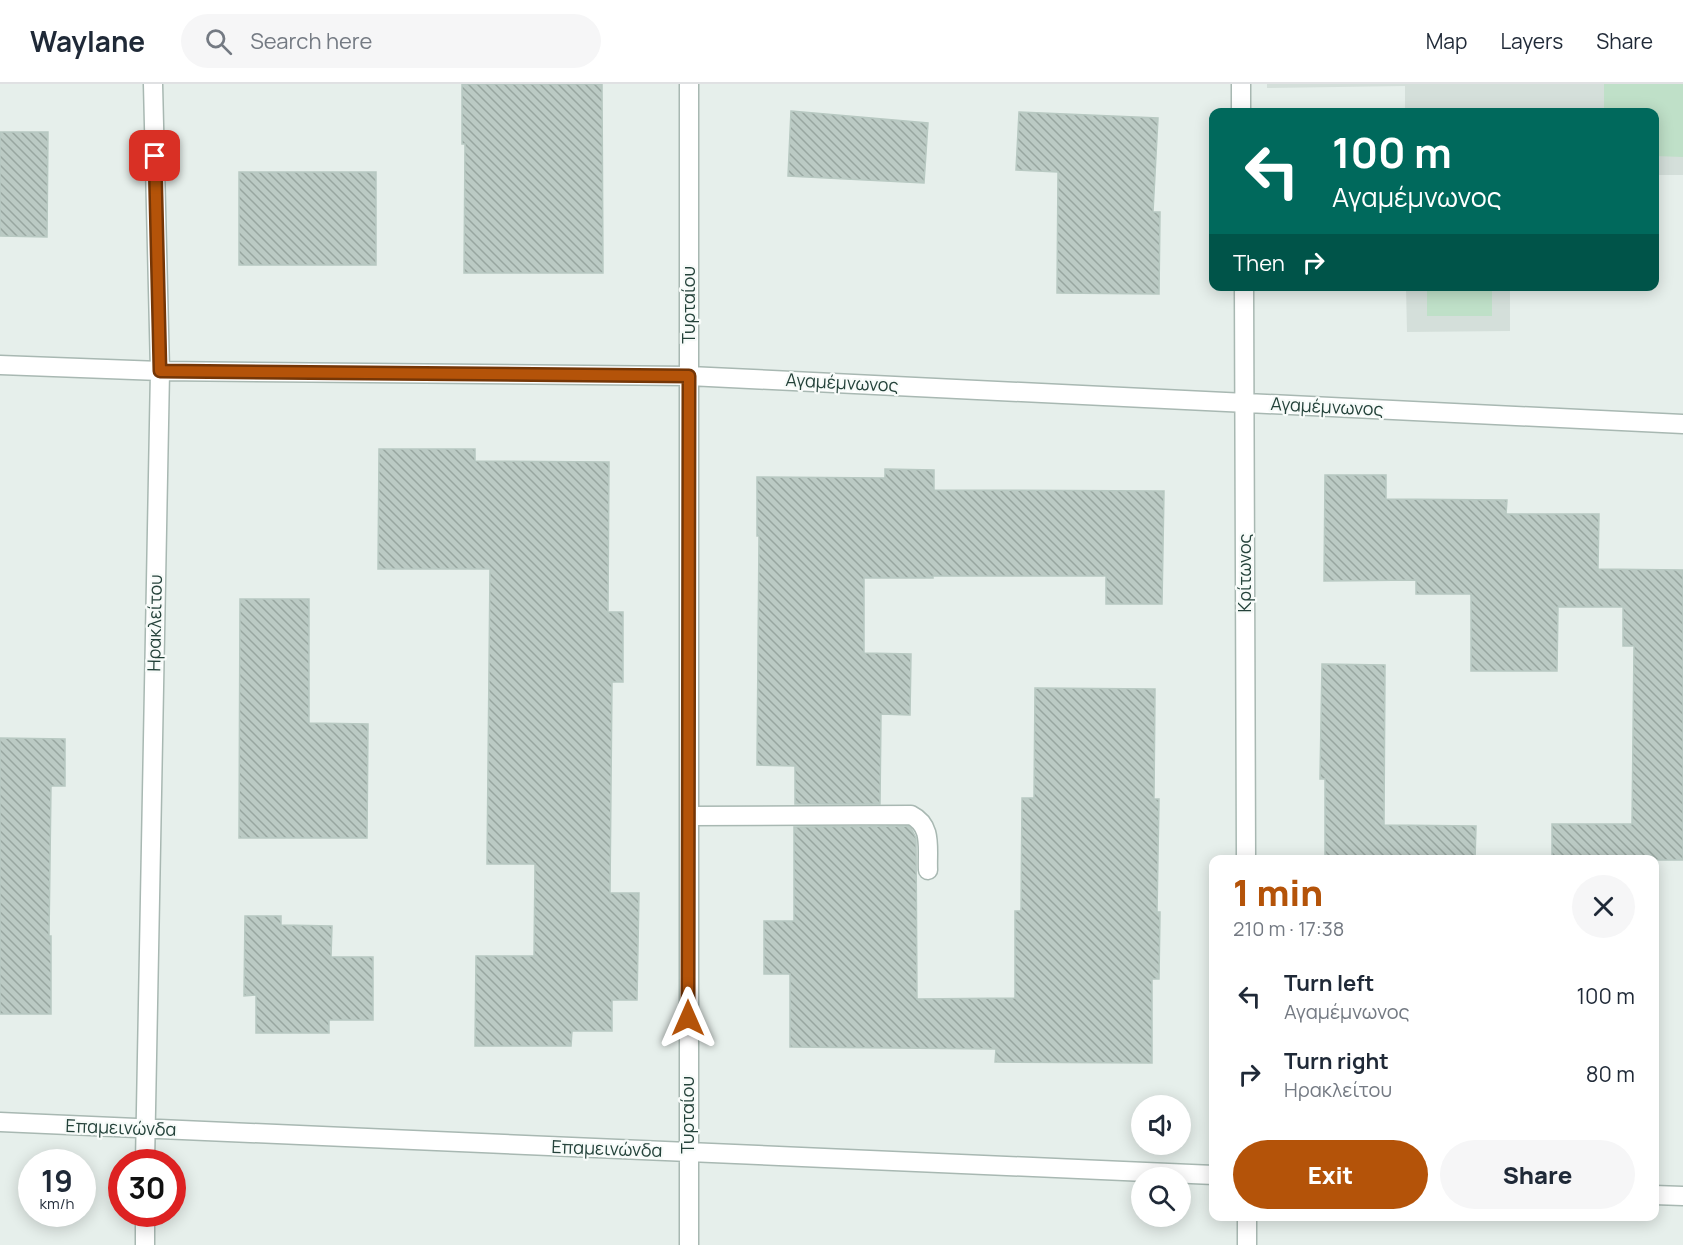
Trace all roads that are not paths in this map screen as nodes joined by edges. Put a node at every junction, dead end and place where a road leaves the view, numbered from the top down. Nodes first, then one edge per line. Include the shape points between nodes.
1 (153, 84) edge
2 (689, 84) edge
3 (1241, 84) edge
4 (1241, 108) edge
5 (1244, 291) edge
6 (0, 365) edge
7 (160, 371) junction
8 (689, 376) junction
9 (1245, 402) junction
10 (1683, 424) edge
11 (689, 816) junction
12 (1246, 855) edge
13 (928, 870) dead end
14 (0, 1122) edge
15 (145, 1129) junction
16 (145, 1149) edge
17 (688, 1152) junction
18 (1209, 1175) edge
19 (1659, 1195) edge
20 (1683, 1196) edge
21 (1246, 1221) edge
22 (145, 1227) edge
23 (145, 1245) edge
24 (689, 1245) edge
25 (1247, 1245) edge

1 - 7 street, Ηρακλείτου
2 - 8 street, Τυρταίου
3 - 4 street
5 - 9 street, Κρίτωνος
6 - 7 street, Αγαμέμνωνος
7 - 8 street, Αγαμέμνωνος
7 - 15 street, Ηρακλείτου
8 - 9 street, Αγαμέμνωνος
8 - 11 street, Τυρταίου
9 - 10 street, Αγαμέμνωνος
9 - 12 street, Κρίτωνος
11 - 13 street via 911,815 926,828
11 - 17 street, Τυρταίου
14 - 15 street, Επαμεινώνδα
15 - 16 street, Ηρακλείτου
15 - 17 street, Επαμεινώνδα
17 - 18 street, Επαμεινώνδα
17 - 24 street, Τυρταίου
19 - 20 street
21 - 25 street
22 - 23 street

